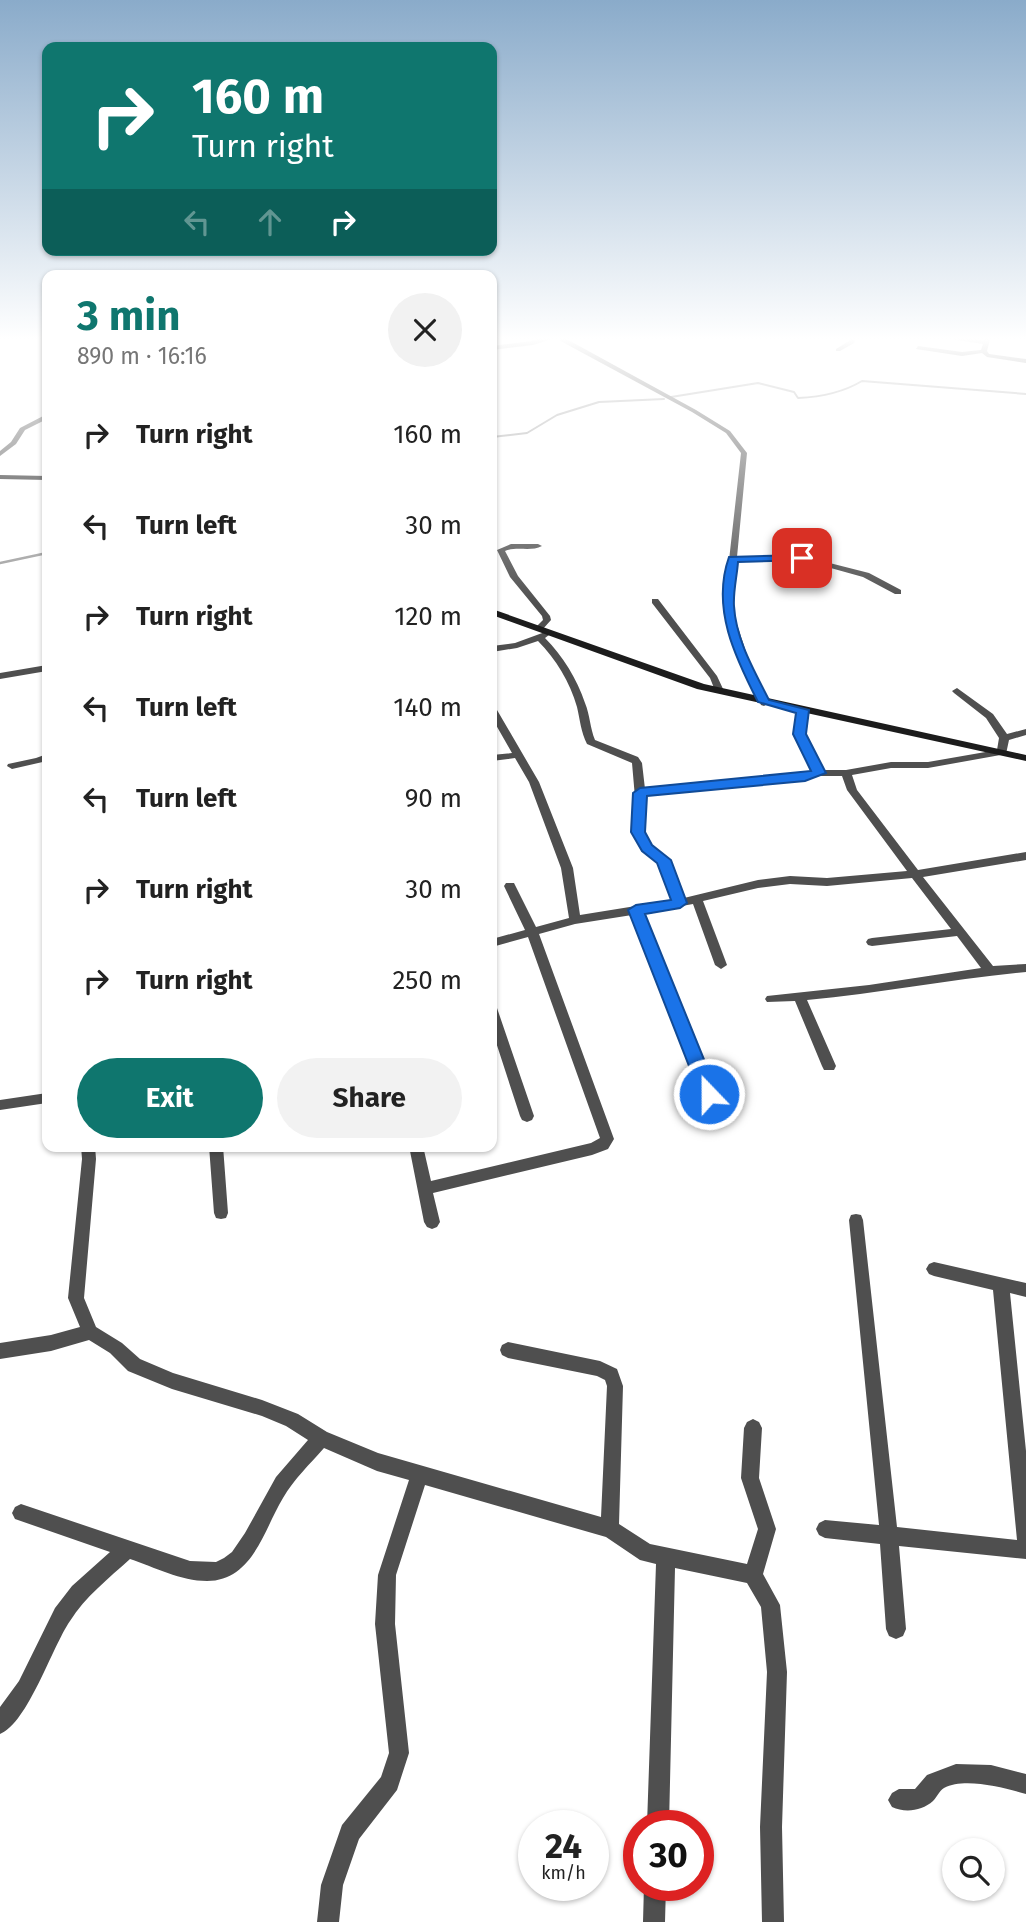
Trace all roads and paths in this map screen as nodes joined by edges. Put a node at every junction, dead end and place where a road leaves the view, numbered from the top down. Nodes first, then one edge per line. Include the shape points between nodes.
1 (26, 426) edge
2 (718, 426) edge
3 (0, 454) edge
4 (0, 477) edge
5 (42, 478) edge
6 (538, 546) dead end
7 (733, 559) junction
8 (898, 592) dead end
9 (654, 601) dead end
10 (497, 614) edge
11 (539, 633) junction
12 (497, 647) edge
13 (42, 669) edge
14 (0, 676) edge
15 (719, 691) junction
16 (957, 691) dead end
17 (764, 702) junction
18 (803, 710) junction
19 (497, 719) edge
20 (1026, 732) edge
21 (1004, 738) junction
22 (1002, 751) junction
23 (516, 755) junction
24 (497, 757) edge
25 (1026, 758) edge
26 (42, 760) edge
27 (12, 766) dead end
28 (819, 773) junction
29 (846, 773) junction
30 (640, 793) junction
31 (1026, 856) edge
32 (916, 874) junction
33 (510, 886) dead end
34 (697, 900) junction
35 (680, 903) junction
36 (636, 910) junction
37 (575, 920) junction
38 (532, 931) junction
39 (960, 932) junction
40 (497, 942) edge
41 (872, 943) dead end
42 (721, 965) dead end
43 (1026, 968) edge
44 (990, 971) junction
45 (799, 996) junction
46 (771, 999) dead end
47 (497, 1026) edge
48 (829, 1066) dead end
49 (709, 1094) dead end
50 (42, 1099) edge
51 (0, 1105) edge
52 (527, 1116) dead end
53 (88, 1152) edge
54 (216, 1152) edge
55 (417, 1152) edge
56 (425, 1189) junction
57 (221, 1213) dead end
58 (856, 1220) dead end
59 (432, 1222) dead end
60 (934, 1269) dead end
61 (1001, 1286) junction
62 (1026, 1290) edge
63 (90, 1332) junction
64 (508, 1350) dead end
65 (0, 1351) edge
66 (753, 1428) dead end
67 (321, 1438) junction
68 (419, 1475) junction
69 (21, 1513) dead end
70 (610, 1528) junction
71 (825, 1530) dead end
72 (890, 1536) junction
73 (1026, 1540) edge
74 (127, 1549) junction
75 (1026, 1550) edge
76 (666, 1556) junction
77 (753, 1575) junction
78 (896, 1629) dead end
79 (0, 1724) edge
80 (1026, 1784) edge
81 (899, 1800) dead end
82 (658, 1810) edge
83 (655, 1901) edge
84 (328, 1922) edge
85 (654, 1922) edge
86 (773, 1922) edge

1 - 3 street
2 - 7 street via 737,442 745,459
4 - 5 street
6 - 11 street via 501,550 513,578 546,616
7 - 8 street via 818,561 866,575
7 - 17 street via 728,605 732,629
9 - 15 street via 714,678
10 - 11 street
11 - 12 street
11 - 15 street via 551,631 680,681
11 - 30 street via 559,658 581,704 591,742 634,759
13 - 14 street
15 - 17 street
16 - 21 street via 990,716
17 - 18 street
18 - 22 street
18 - 28 street via 800,734
19 - 23 street
20 - 21 street
21 - 22 street
22 - 25 street
22 - 29 street via 939,764 891,765
23 - 24 street
23 - 37 street via 534,782 567,868
26 - 27 street
28 - 29 street
28 - 30 street
29 - 32 street via 852,790
30 - 35 street via 638,832 647,848 663,860
31 - 32 street
32 - 34 street via 827,882 790,880
32 - 39 street
33 - 38 street
34 - 35 street
34 - 42 street
35 - 36 street
36 - 37 street
36 - 49 street
37 - 38 street
38 - 40 street
38 - 56 street via 607,1139 592,1149
39 - 41 street
39 - 44 street
43 - 44 street
44 - 45 street
45 - 46 street
45 - 48 street
47 - 52 street
50 - 51 street
53 - 63 street via 76,1298
54 - 57 street
55 - 56 street
56 - 59 street
58 - 72 street
60 - 61 street
61 - 62 street
61 - 73 street
63 - 65 street
63 - 67 street via 134,1365 262,1408
64 - 70 street via 611,1375 615,1386
66 - 77 street via 750,1478 767,1529
67 - 68 street
67 - 74 street via 282,1482 262,1512 246,1550 233,1564 214,1574
68 - 70 street
68 - 84 street via 387,1575 385,1624 399,1753 390,1783 350,1833 332,1885
69 - 74 street
70 - 76 street via 647,1553
71 - 72 street
72 - 75 street
72 - 78 street
74 - 79 street via 62,1615 26,1688
76 - 77 street
76 - 82 street
77 - 86 street via 770,1605 777,1672 771,1827
80 - 81 street via 967,1773 933,1782 926,1797
83 - 85 street

